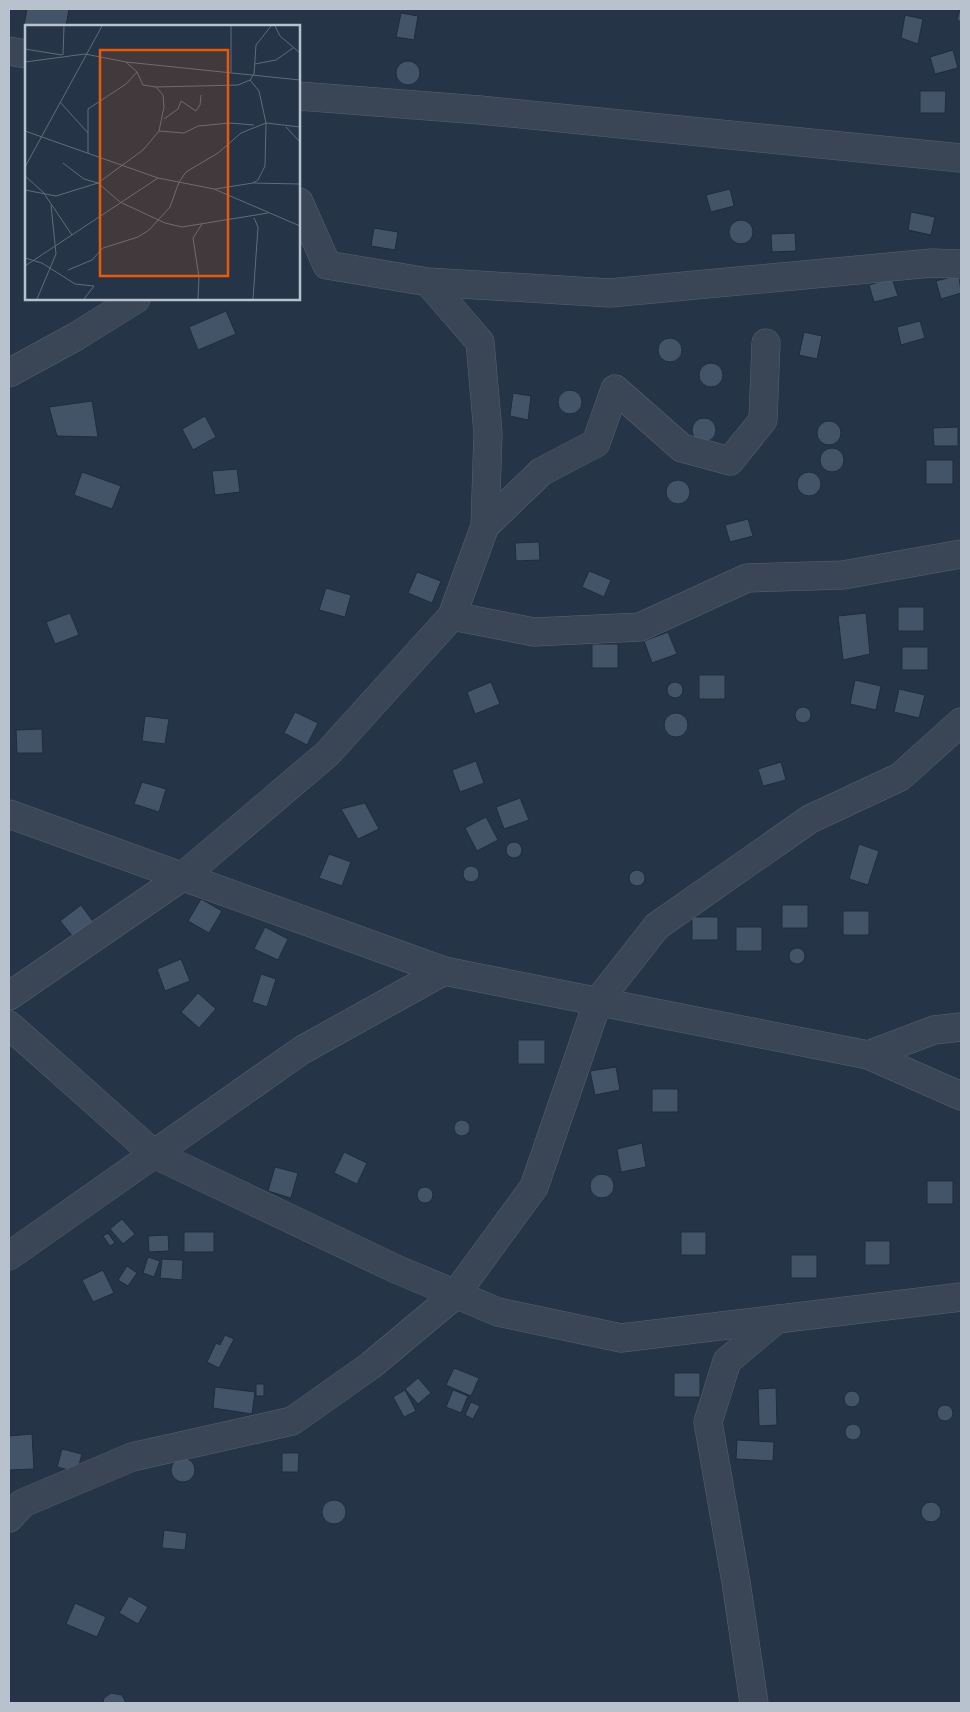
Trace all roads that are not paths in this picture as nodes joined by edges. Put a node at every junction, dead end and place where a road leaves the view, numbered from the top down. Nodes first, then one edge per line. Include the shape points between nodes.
1 (9, 51) edge
2 (25, 54) edge
3 (300, 96) edge
4 (961, 158) edge
5 (300, 204) edge
6 (961, 264) edge
7 (428, 282) junction
8 (134, 300) edge
9 (766, 343) dead end
10 (9, 373) edge
11 (485, 526) junction
12 (961, 554) edge
13 (452, 616) junction
14 (961, 722) edge
15 (9, 814) edge
16 (182, 877) junction
17 (444, 971) junction
18 (9, 996) edge
19 (598, 1001) junction
20 (9, 1025) edge
21 (961, 1027) edge
22 (868, 1055) junction
23 (961, 1096) edge
24 (154, 1154) junction
25 (9, 1256) edge
26 (455, 1295) junction
27 (961, 1297) edge
28 (777, 1319) junction
29 (9, 1518) edge
30 (754, 1703) edge

1 - 2 street
3 - 4 street via 480,110
5 - 7 street via 327,265
6 - 7 street via 932,263 610,293
7 - 11 street via 480,342 488,433
8 - 10 street
9 - 11 street via 763,420 730,461 682,448 615,389 596,443 541,472
11 - 13 street
12 - 13 street via 843,575 747,578 640,627 534,632
13 - 16 street via 327,754
14 - 19 street via 900,776 810,819 657,926
15 - 16 street
16 - 17 street
16 - 18 street
17 - 19 street
17 - 24 street via 302,1050
19 - 22 street
19 - 26 street via 534,1187
20 - 24 street
21 - 22 street via 934,1030
22 - 23 street
24 - 25 street
24 - 26 street
26 - 28 street via 498,1312 621,1338
26 - 29 street via 370,1366 292,1421 132,1457 23,1503
27 - 28 street
28 - 30 street via 728,1361 708,1422

